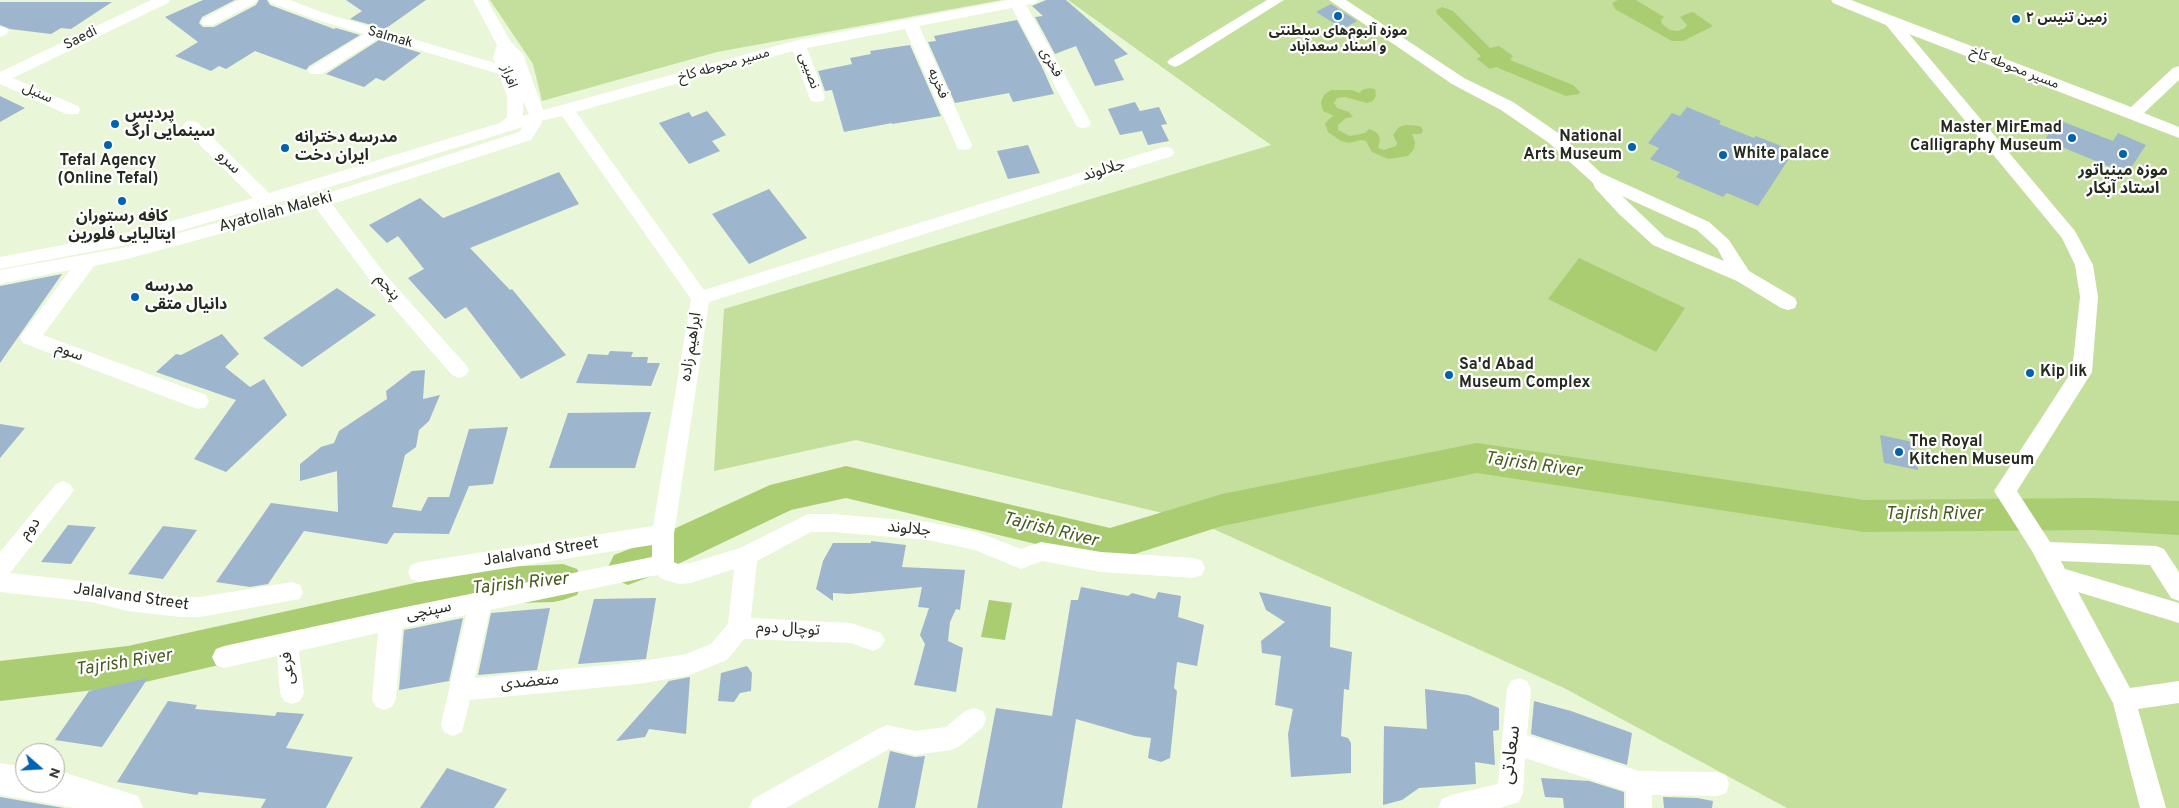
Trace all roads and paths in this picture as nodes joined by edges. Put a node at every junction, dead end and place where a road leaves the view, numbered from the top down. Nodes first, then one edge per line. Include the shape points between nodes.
1 (163, 0) edge
2 (250, 0) edge
3 (276, 0) edge
4 (480, 0) edge
5 (1278, 0) edge
6 (1336, 0) edge
7 (1838, 0) edge
8 (1024, 1) edge
9 (208, 22) dead end
10 (910, 22) junction
11 (1891, 22) junction
12 (375, 34) junction
13 (505, 45) junction
14 (798, 45) junction
15 (1175, 62) dead end
16 (316, 71) dead end
17 (506, 71) junction
18 (2179, 71) edge
19 (1, 78) edge
20 (817, 97) dead end
21 (72, 110) dead end
22 (566, 110) junction
23 (2133, 114) junction
24 (538, 117) junction
25 (1083, 123) dead end
26 (192, 126) dead end
27 (506, 127) junction
28 (2179, 133) edge
29 (964, 145) dead end
30 (1166, 152) dead end
31 (1594, 177) junction
32 (266, 200) junction
33 (320, 201) junction
34 (88, 260) junction
35 (0, 262) edge
36 (1743, 276) junction
37 (0, 277) edge
38 (700, 298) junction
39 (1788, 303) dead end
40 (459, 370) dead end
41 (199, 401) dead end
42 (63, 490) dead end
43 (663, 534) junction
44 (2042, 547) junction
45 (746, 556) junction
46 (663, 564) junction
47 (1194, 568) dead end
48 (0, 569) edge
49 (419, 572) dead end
50 (2057, 576) junction
51 (0, 582) edge
52 (2179, 591) edge
53 (292, 592) dead end
54 (480, 602) junction
55 (2179, 613) edge
56 (391, 620) junction
57 (738, 628) junction
58 (873, 640) dead end
59 (287, 644) junction
60 (224, 657) dead end
61 (687, 665) joint
62 (1519, 689) dead end
63 (462, 690) junction
64 (2179, 692) edge
65 (292, 693) dead end
66 (384, 699) dead end
67 (2124, 700) junction
68 (974, 719) dead end
69 (453, 724) dead end
70 (1514, 743) junction
71 (0, 779) edge
72 (15, 781) edge
73 (1639, 783) junction
74 (1717, 784) dead end
75 (65, 788) edge
76 (126, 808) edge
77 (762, 808) edge
78 (1451, 808) edge
79 (1638, 808) edge
80 (2153, 808) edge

1 - 19 street, Saedi
2 - 9 street
3 - 12 street, Salmak
4 - 13 street
5 - 15 street
6 - 31 street via 1458,81 1507,106 1555,139
7 - 11 street, مسیر محوطه کاخ
8 - 10 street, مسیر محوطه کاخ
8 - 25 street, فخری
10 - 14 street, مسیر محوطه کاخ
10 - 29 street, فخریه
11 - 23 street, مسیر محوطه کاخ
11 - 44 street via 2069,235 2084,265 2089,297 2082,372 2005,490
12 - 16 street
12 - 17 street, Salmak
13 - 17 street, افراز via 501,58
13 - 24 street, افراز via 515,54
14 - 20 street, نصیبی
14 - 22 street, مسیر محوطه کاخ
17 - 27 street, افراز via 515,96 515,118
18 - 23 street
19 - 21 street, سنبل
22 - 24 street, Ayatollah Maleki
22 - 38 street, ابراهیم زاده
23 - 28 street, مسیر محوطه کاخ
24 - 27 street, Ayatollah Maleki
24 - 33 street, Ayatollah Maleki via 525,136
26 - 32 street, سرو
27 - 32 street, Ayatollah Maleki
30 - 38 street, جلالوند
31 - 36 street via 1659,241
31 - 36 street via 1704,226 1723,244
32 - 35 street, Ayatollah Maleki via 141,236
33 - 34 street, Ayatollah Maleki via 127,253
33 - 40 street, پنجم via 379,279
34 - 37 street, Ayatollah Maleki
34 - 41 street, سوم via 30,338
36 - 39 street
38 - 43 street, ابراهیم زاده
42 - 48 street, دوم
43 - 46 street
43 - 49 street, Jalalvand Street
44 - 50 street
44 - 52 street via 2156,556
45 - 46 street, جلالوند via 691,573 668,571
45 - 47 street, جلالوند via 808,523 834,523 928,531 977,541 1021,558 1041,551 1101,562
45 - 57 street
46 - 54 street, سپنچی
50 - 55 street
50 - 67 street
51 - 53 street, Jalalvand Street via 91,592 180,608
54 - 56 street, سپنچی
54 - 63 street
56 - 59 street, سپنچی
56 - 66 street
57 - 58 street, توچال دوم via 852,633
57 - 61 street, توچال دوم via 719,652
59 - 60 street, سپنچی
59 - 65 street, فرعی
61 - 63 street, متعضدی via 638,673
62 - 70 street, سعادتی
63 - 69 street
64 - 67 street
67 - 80 street
68 - 77 street via 951,738 915,743 886,737
70 - 73 street
70 - 78 street, سعادتی via 1510,793
71 - 72 main road
73 - 74 street
73 - 79 street
75 - 76 main road

